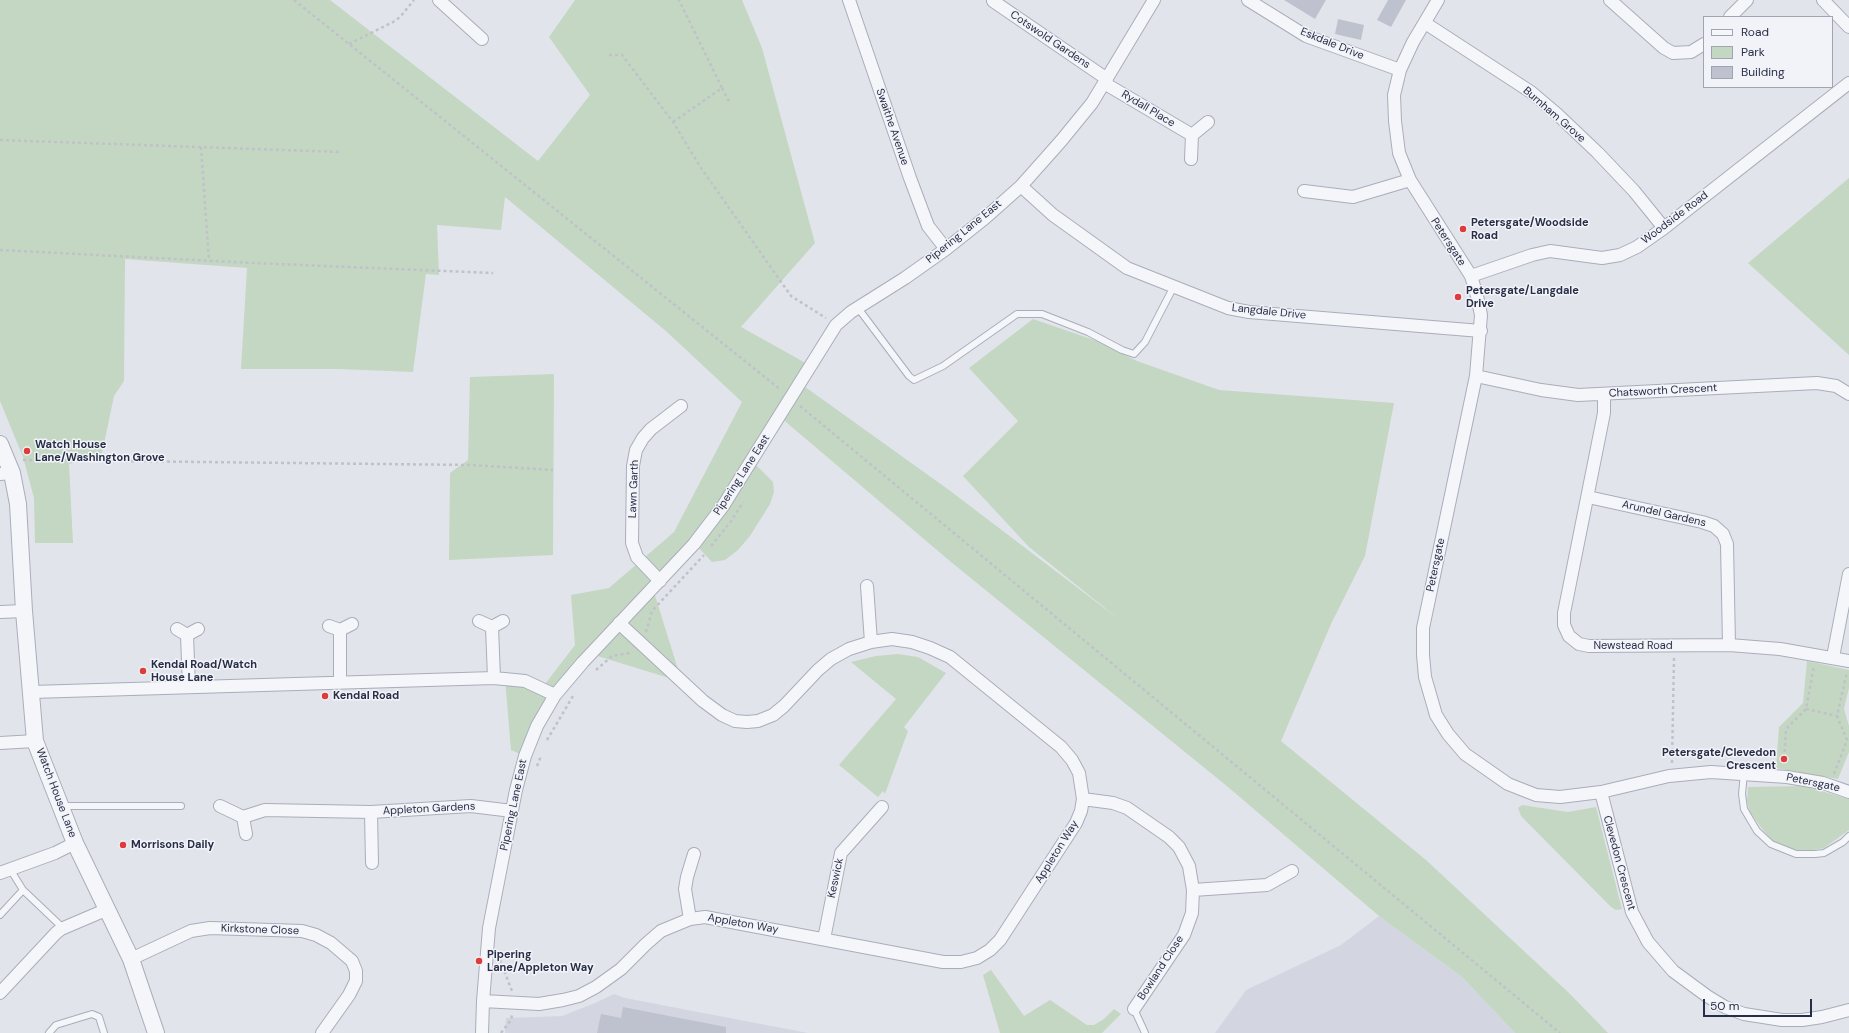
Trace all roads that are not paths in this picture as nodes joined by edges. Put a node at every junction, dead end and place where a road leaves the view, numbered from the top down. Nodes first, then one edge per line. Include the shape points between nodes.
1 (440, 0) edge
2 (849, 0) edge
3 (1154, 0) edge
4 (1248, 0) edge
5 (1438, 0) edge
6 (1610, 0) edge
7 (1747, 0) edge
8 (1823, 0) edge
9 (993, 1) dead end
10 (1731, 16) edge
11 (1425, 23) junction
12 (1849, 27) edge
13 (482, 39) dead end
14 (1703, 45) edge
15 (1400, 70) junction
16 (1106, 81) junction
17 (1849, 83) edge
18 (1208, 122) dead end
19 (1192, 135) junction
20 (1190, 159) dead end
21 (1410, 180) junction
22 (1021, 186) junction
23 (1304, 191) dead end
24 (1664, 228) junction
25 (946, 249) junction
26 (1471, 276) junction
27 (1173, 288) junction
28 (858, 308) junction
29 (1481, 331) junction
30 (1476, 376) junction
31 (1604, 394) junction
32 (1849, 394) edge
33 (681, 406) dead end
34 (0, 444) edge
35 (6, 469) edge
36 (1588, 497) junction
37 (1849, 574) edge
38 (660, 581) junction
39 (866, 586) dead end
40 (24, 611) junction
41 (0, 612) edge
42 (503, 620) dead end
43 (479, 621) dead end
44 (619, 623) junction
45 (352, 624) dead end
46 (492, 627) junction
47 (187, 631) dead end
48 (871, 642) junction
49 (1729, 645) junction
50 (1833, 657) junction
51 (1848, 665) edge
52 (494, 678) junction
53 (340, 683) junction
54 (189, 687) junction
55 (32, 692) junction
56 (555, 695) junction
57 (35, 742) junction
58 (0, 743) edge
59 (1744, 773) junction
60 (1601, 792) junction
61 (1849, 792) edge
62 (1083, 799) junction
63 (60, 806) junction
64 (180, 806) dead end
65 (220, 806) dead end
66 (882, 807) dead end
67 (512, 811) junction
68 (371, 812) junction
69 (243, 817) junction
70 (246, 834) dead end
71 (1849, 836) edge
72 (75, 843) junction
73 (694, 854) dead end
74 (372, 863) dead end
75 (5, 871) edge
76 (1292, 871) dead end
77 (23, 890) junction
78 (1193, 890) junction
79 (108, 909) junction
80 (0, 915) edge
81 (690, 919) junction
82 (63, 928) junction
83 (824, 939) junction
84 (131, 959) junction
85 (0, 993) edge
86 (483, 1001) junction
87 (1134, 1009) joint
88 (1849, 1010) edge
89 (49, 1033) edge
90 (104, 1033) edge
91 (156, 1033) edge
92 (322, 1033) edge
93 (482, 1033) edge
94 (1144, 1033) edge

1 - 13 street
2 - 25 street, Swaithe Avenue via 928,226
3 - 16 street, Pipering Lane East
4 - 15 street, Eskdale Drive via 1306,36
5 - 11 street, Petersgate
6 - 14 street via 1673,53 1692,52
7 - 10 street
8 - 12 street
9 - 16 street, Cotswold Gardens
11 - 15 street, Petersgate
11 - 24 street, Burnham Grove via 1531,92 1557,114 1634,191
15 - 21 street, Petersgate via 1394,95 1395,121 1399,153
16 - 19 street, Rydall Place
16 - 22 street, Pipering Lane East via 1092,103
17 - 24 street, Woodside Road
18 - 19 street
19 - 20 street
21 - 23 street via 1353,196
21 - 26 street, Petersgate
22 - 25 street, Pipering Lane East
22 - 27 street, Langdale Drive via 1053,215 1126,268
24 - 26 street, Woodside Road via 1637,248 1620,255 1602,258 1550,252 1532,255
25 - 28 street, Pipering Lane East
26 - 29 street, Petersgate via 1480,309
27 - 28 lane via 1145,342 1134,354 1042,314 1017,314 943,366 914,380
27 - 29 street, Langdale Drive via 1228,308 1249,312
28 - 38 street, Pipering Lane East via 836,324 723,506 694,544
29 - 30 street, Petersgate
30 - 31 street, Chatsworth Crescent via 1541,390 1578,395
30 - 60 street, Petersgate via 1423,628 1425,677 1436,715 1465,754 1508,784 1536,795 1560,797
31 - 32 street, Chatsworth Crescent via 1817,383 1836,386
31 - 36 street, Newstead Road via 1604,413
33 - 38 street, Lawn Garth via 643,438 636,450 633,466 632,543 637,557
34 - 35 street, Watch House Lane
35 - 40 street, Watch House Lane via 18,504
36 - 49 street, Arundel Gardens via 1702,522 1714,526 1723,534 1727,544
36 - 49 street, Newstead Road via 1564,613 1564,625 1569,636 1579,644 1589,646
37 - 50 street
38 - 44 street, Pipering Lane East
39 - 48 street
40 - 41 street
40 - 55 street, Watch House Lane
42 - 46 street
43 - 46 street
44 - 48 street, Appleton Way via 703,701 722,715 735,721 747,722 773,715 831,659 849,649
44 - 56 street, Pipering Lane East
45 - 53 street via 334,628
46 - 52 street
47 - 54 street
48 - 62 street, Appleton Way via 892,639 912,642 950,658 1061,747 1079,773
49 - 50 street, Newstead Road
50 - 51 street, Newstead Road
52 - 53 street
52 - 56 street via 525,681
53 - 54 street
54 - 55 street
55 - 57 street, Watch House Lane
56 - 67 street, Pipering Lane East via 537,726 525,756
57 - 58 street
57 - 63 street, Watch House Lane
59 - 60 street, Petersgate via 1711,772 1673,776
59 - 61 street, Petersgate via 1784,776
59 - 71 lane via 1744,809 1757,831 1771,844 1796,854 1815,854 1830,850
60 - 88 street, Clevedon Crescent via 1632,912 1648,942 1673,971 1707,996 1744,1014 1782,1020 1802,1020
62 - 78 street, Bowland Close via 1113,803 1127,808 1169,836 1179,847 1189,866
62 - 83 street, Appleton Way via 1076,823 1000,940 977,958 961,962 943,962
63 - 64 lane
63 - 72 street, Watch House Lane
65 - 69 street
66 - 83 street, Keswick via 842,853
67 - 68 street, Appleton Gardens via 471,806
67 - 86 street, Pipering Lane East via 489,928
68 - 69 street, Appleton Gardens via 265,810
68 - 74 street, Appleton Gardens
69 - 70 street
72 - 75 street
72 - 79 street, Watch House Lane
73 - 81 street via 685,889
75 - 77 lane
76 - 78 street via 1267,885
77 - 80 lane
77 - 82 lane
78 - 87 street, Bowland Close via 1192,913 1184,934
79 - 82 street
79 - 84 street, Watch House Lane
81 - 83 street, Appleton Way via 705,917
81 - 86 street, Appleton Way via 661,931 621,969 579,996 539,1004
82 - 85 street
84 - 91 street, Watch House Lane
84 - 92 street, Kirkstone Close via 190,931 210,928 302,931 316,935 332,943 352,961 356,971 356,981 349,995
86 - 93 street, Pipering Lane East
87 - 94 lane
89 - 90 lane via 56,1025 92,1014 99,1017

